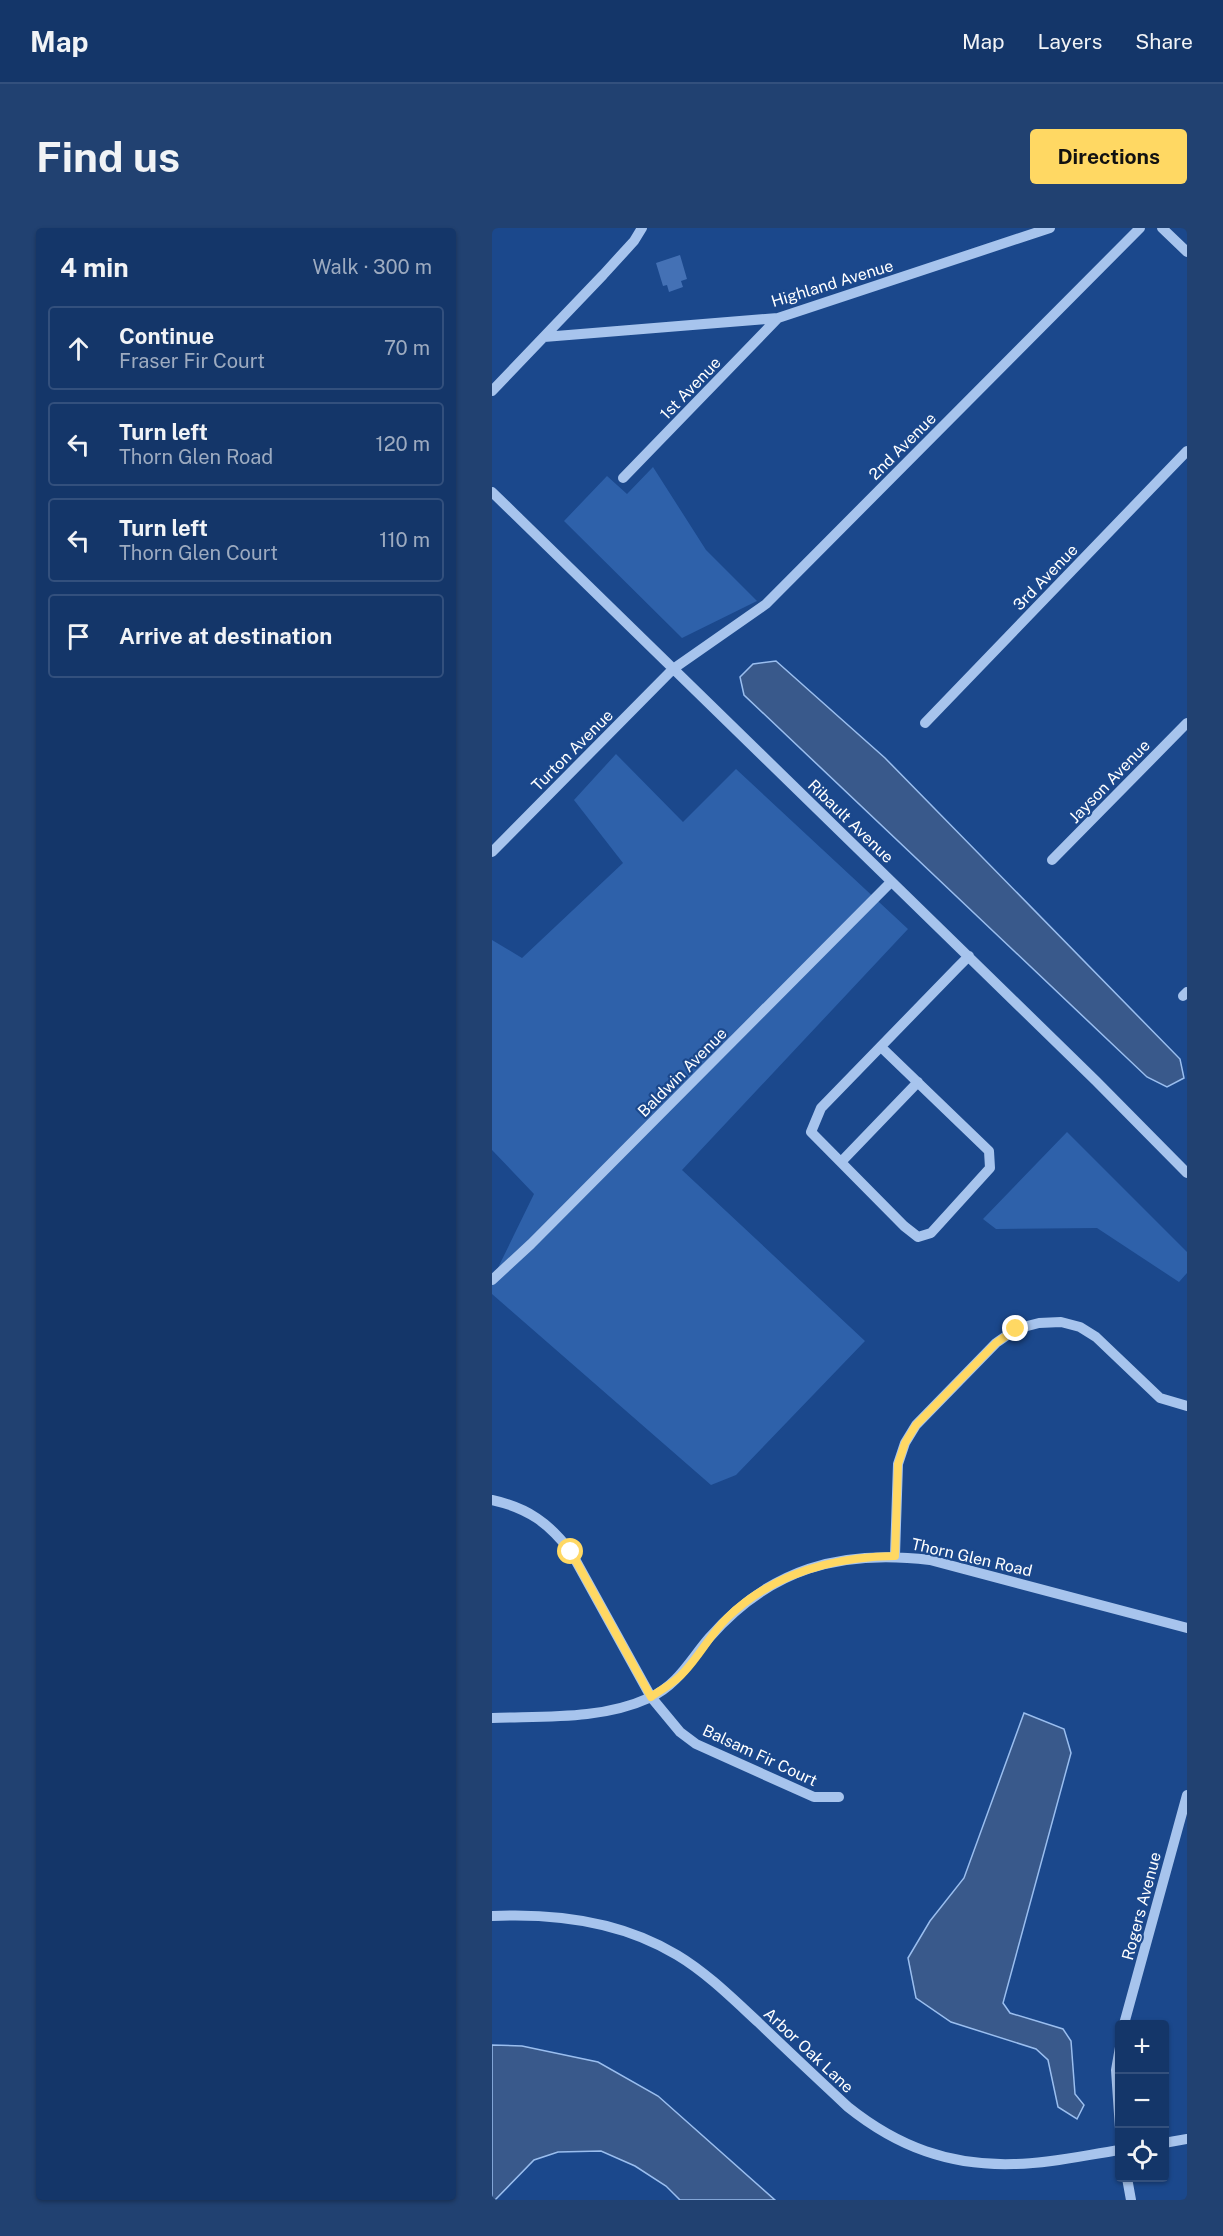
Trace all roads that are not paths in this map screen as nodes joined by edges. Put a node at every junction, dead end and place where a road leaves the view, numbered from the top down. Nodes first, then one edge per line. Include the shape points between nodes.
1 (642, 228) edge
2 (1050, 228) edge
3 (1140, 228) edge
4 (1162, 228) edge
5 (1187, 252) edge
6 (778, 318) junction
7 (544, 337) junction
8 (492, 391) edge
9 (1187, 451) edge
10 (623, 478) dead end
11 (492, 492) edge
12 (673, 669) junction
13 (925, 723) dead end
14 (1187, 723) edge
15 (492, 852) edge
16 (1053, 860) dead end
17 (891, 882) junction
18 (969, 956) junction
19 (881, 1047) junction
20 (918, 1082) junction
21 (841, 1162) junction
22 (1187, 1173) edge
23 (492, 1280) edge
24 (1187, 1406) edge
25 (492, 1500) edge
26 (895, 1556) junction
27 (1187, 1628) edge
28 (651, 1697) junction
29 (492, 1718) edge
30 (1187, 1795) edge
31 (839, 1797) dead end
32 (1175, 1839) junction
33 (1187, 1842) edge
34 (492, 1916) edge
35 (1125, 2020) edge
36 (1116, 2074) edge
37 (1119, 2128) edge
38 (1187, 2139) edge
39 (1169, 2142) edge
40 (1115, 2151) edge
41 (1128, 2182) edge
42 (1131, 2200) edge

1 - 7 street
2 - 6 street, Highland Avenue
3 - 12 street, 2nd Avenue via 766,604
4 - 5 street
6 - 7 street, Highland Avenue
6 - 10 street, 1st Avenue
7 - 8 street
9 - 13 street, 3rd Avenue
11 - 12 street, Ribault Avenue
12 - 15 street, Turton Avenue
12 - 17 street, Ribault Avenue
14 - 16 street, Jayson Avenue
17 - 18 street, Ribault Avenue
17 - 23 street, Baldwin Avenue
18 - 19 street
18 - 22 street, Ribault Avenue
19 - 20 street
19 - 21 street via 821,1108 811,1132
20 - 21 street
20 - 21 street via 989,1150 990,1159 990,1168 931,1233 918,1237 904,1226
24 - 26 street via 1160,1398 1096,1336 1080,1327 1061,1322 1016,1329 996,1343 916,1425 905,1443 898,1464
25 - 28 street, Balsam Fir Court via 538,1517 558,1535
26 - 27 street, Thorn Glen Road via 930,1560
26 - 28 street, Thorn Glen Road via 833,1561 793,1574 754,1596 708,1640 684,1673
28 - 29 street, Thorn Glen Road via 603,1713
28 - 31 street, Balsam Fir Court via 680,1732 696,1744 814,1797
30 - 32 street, Rogers Avenue
32 - 33 street
32 - 35 street, Rogers Avenue
34 - 40 street, Arbor Oak Lane via 529,1914 583,1919 636,1935 677,1955 722,1988 871,2125 933,2155 975,2163 1016,2164
36 - 37 street
38 - 39 street
41 - 42 street

